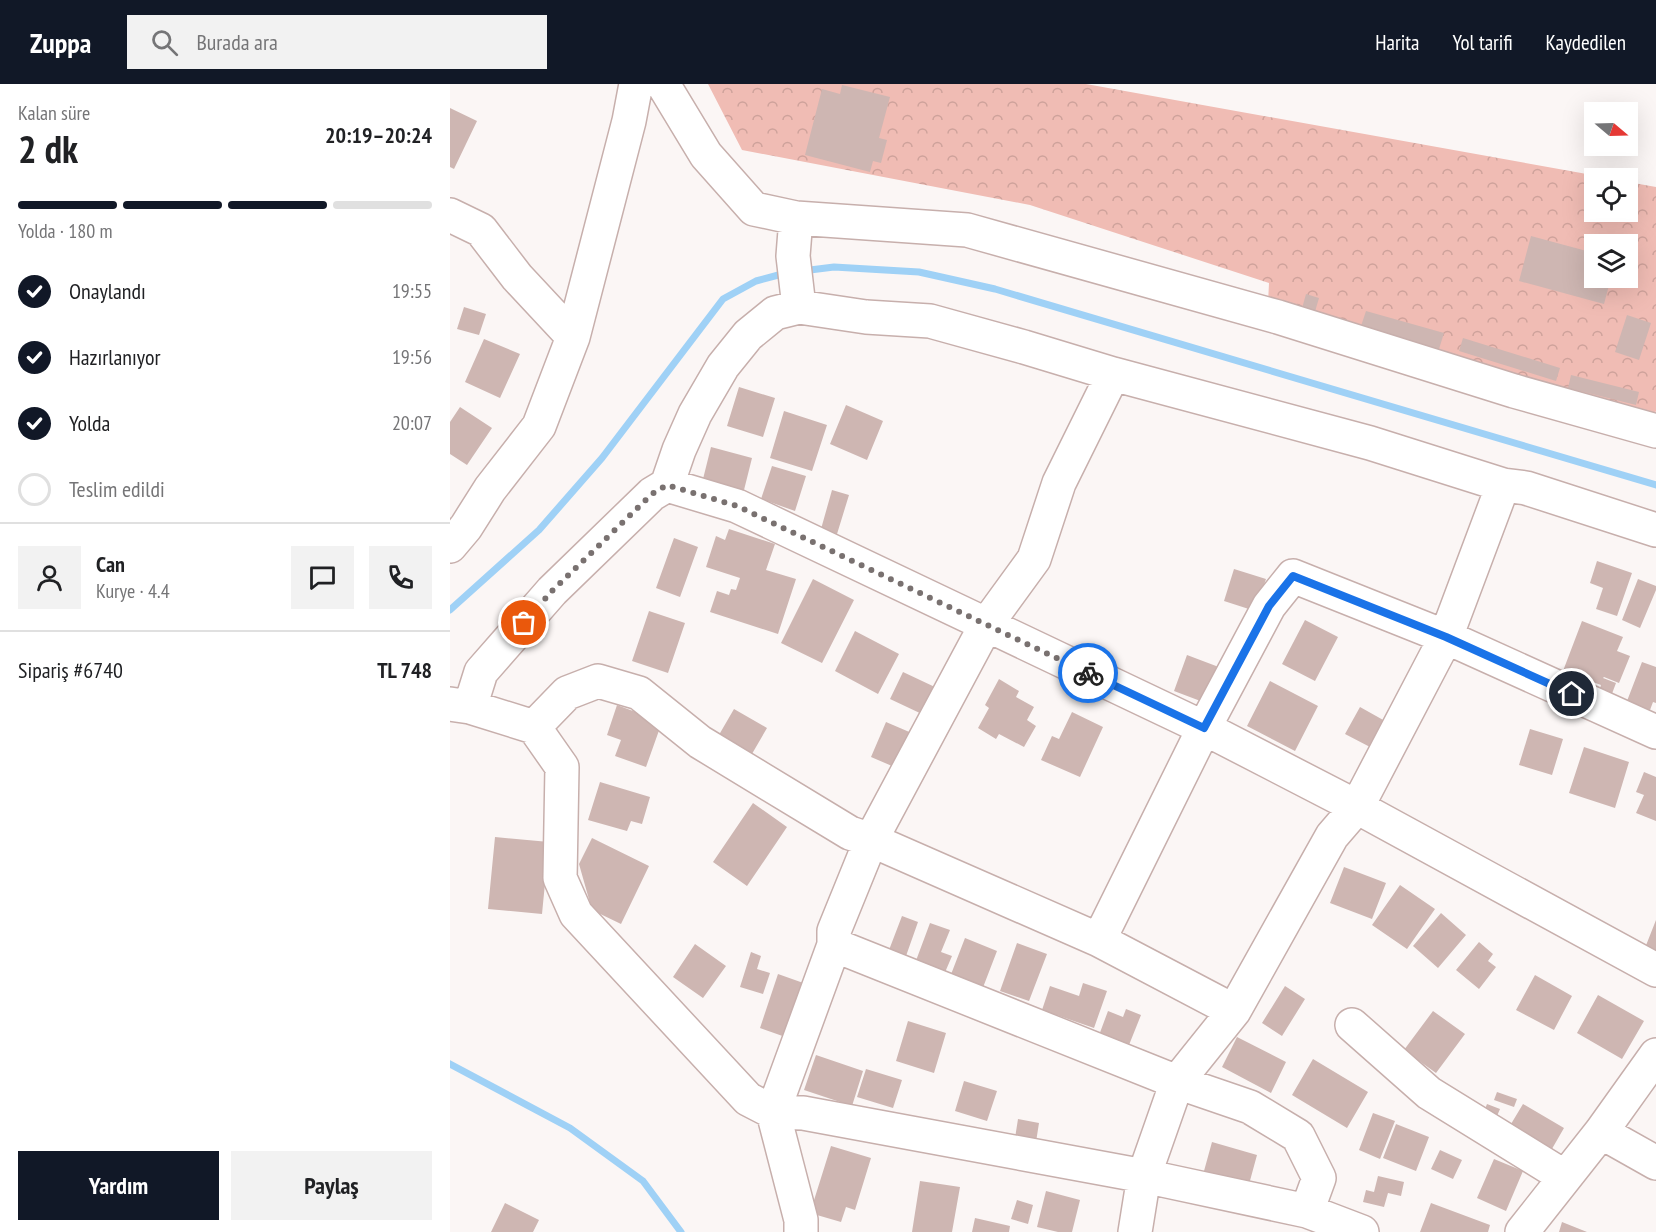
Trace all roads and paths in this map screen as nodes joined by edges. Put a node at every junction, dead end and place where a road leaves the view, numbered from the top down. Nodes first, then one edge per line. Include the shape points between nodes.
1 (636, 84) edge
2 (663, 84) edge
3 (450, 215) edge
4 (796, 218) junction
5 (796, 284) junction
6 (573, 337) junction
7 (1113, 374) junction
8 (1656, 431) edge
9 (667, 485) junction
10 (1503, 485) junction
11 (455, 530) edge
12 (1656, 530) edge
13 (986, 625) junction
14 (1446, 637) junction
15 (460, 705) edge
16 (534, 727) junction
17 (1204, 728) junction
18 (1656, 732) edge
19 (1357, 807) junction
20 (871, 840) junction
21 (1099, 940) junction
22 (834, 945) junction
23 (1656, 970) edge
24 (1234, 1011) junction
25 (1352, 1025) dead end
26 (1656, 1055) edge
27 (1177, 1082) junction
28 (773, 1112) junction
29 (1601, 1132) junction
30 (1656, 1163) edge
31 (1144, 1176) junction
32 (1565, 1177) junction
33 (1307, 1211) junction
34 (801, 1232) edge
35 (1135, 1232) edge
36 (1362, 1232) edge
37 (1522, 1232) edge

1 - 6 street
2 - 4 street via 706,154 753,209
3 - 6 street via 481,230
4 - 5 street
4 - 8 street via 967,230 1278,316 1514,391
5 - 7 street via 866,316 930,321
5 - 9 street via 775,314 748,335 723,366 695,414
6 - 11 street via 539,426
7 - 10 street via 1370,443
7 - 13 street via 1059,483 1034,559
9 - 13 street via 737,506
9 - 15 street via 652,494 552,591 481,672
10 - 12 street via 1526,488
10 - 14 street
13 - 17 street
13 - 20 street
14 - 17 street via 1293,576 1269,606
14 - 18 street
14 - 19 street
15 - 16 street
16 - 20 street via 567,693 598,681 639,693 700,742 850,832
16 - 28 street via 562,767 560,878 576,914 748,1099
17 - 19 street
17 - 21 street
19 - 23 street
19 - 24 street via 1332,836
20 - 21 street
20 - 22 street via 834,931
21 - 24 street
22 - 27 street
22 - 28 street
24 - 27 street
25 - 32 street via 1429,1093
26 - 29 street
27 - 31 street
27 - 33 street via 1250,1107 1298,1136 1318,1178
28 - 31 street via 802,1113
28 - 34 street
29 - 30 street
29 - 32 street
31 - 33 street
31 - 35 street
32 - 37 street
33 - 36 street

